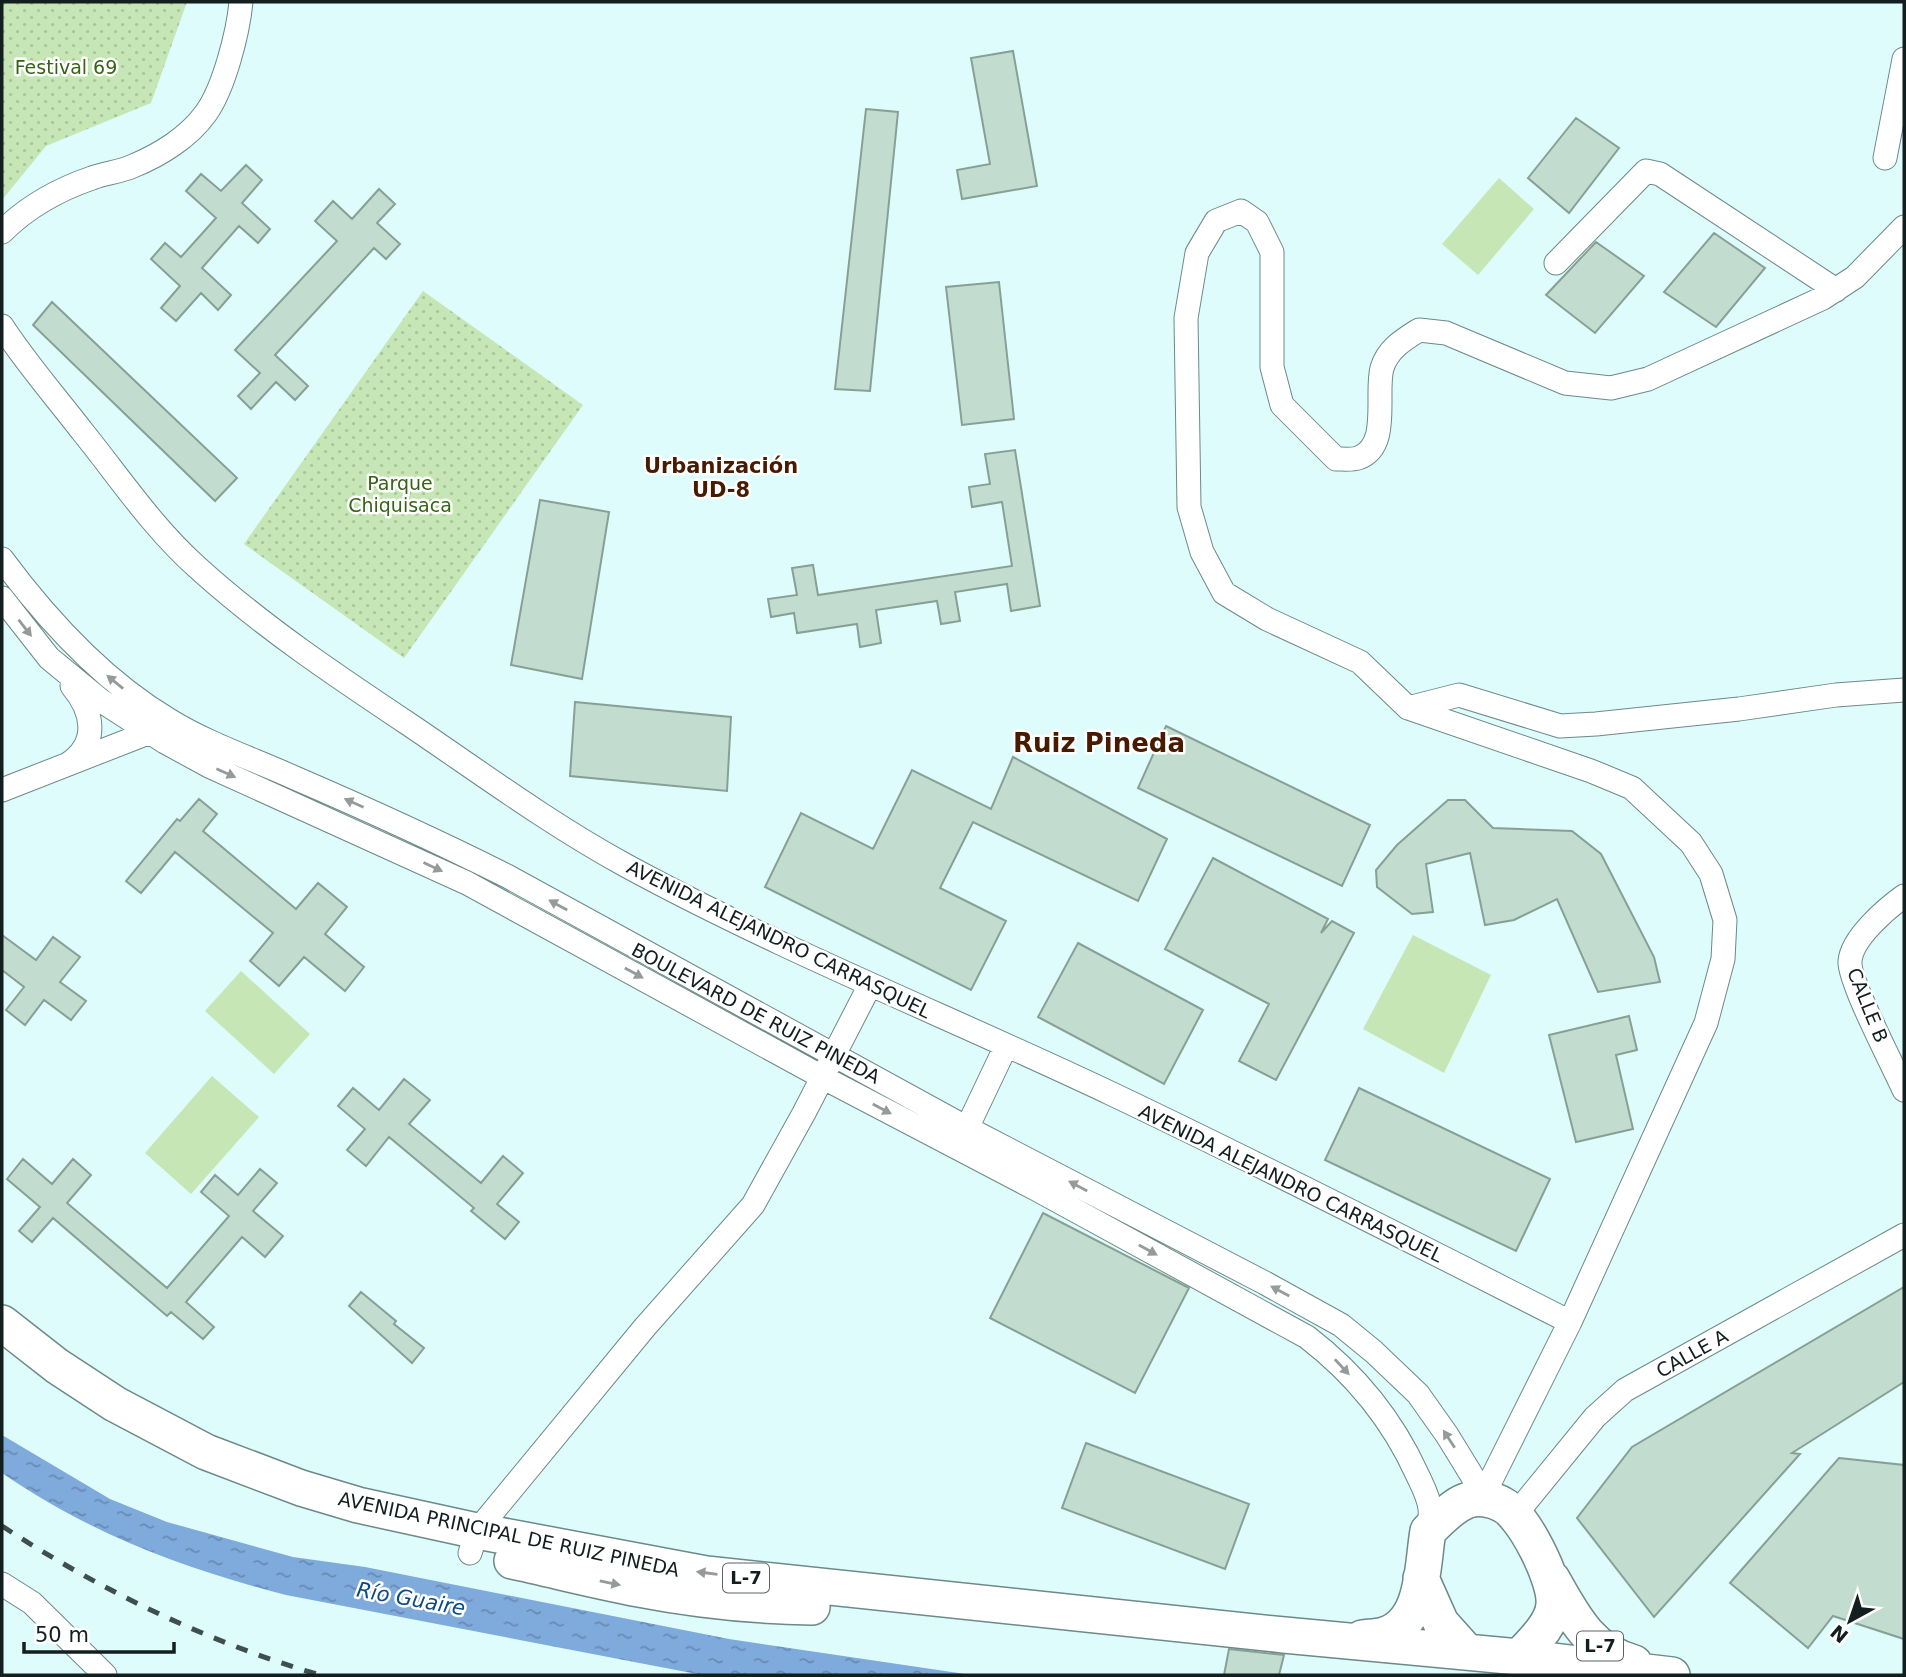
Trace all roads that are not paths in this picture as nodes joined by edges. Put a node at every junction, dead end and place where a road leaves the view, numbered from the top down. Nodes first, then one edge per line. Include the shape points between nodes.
1 (241, 2) edge
2 (1904, 59) edge
3 (1885, 158) dead end
4 (1904, 228) edge
5 (2, 232) edge
6 (1556, 263) dead end
7 (1836, 290) junction
8 (2, 326) edge
9 (2, 559) edge
10 (2, 597) edge
11 (49, 658) junction
12 (1904, 690) edge
13 (1408, 708) junction
14 (162, 732) junction
15 (59, 769) junction
16 (2, 790) edge
17 (2, 805) edge
18 (1904, 896) edge
19 (870, 985) junction
20 (1006, 1046) junction
21 (833, 1054) junction
22 (822, 1077) junction
23 (1904, 1090) edge
24 (967, 1128) junction
25 (1904, 1235) edge
26 (1570, 1322) junction
27 (2, 1323) edge
28 (2, 1350) edge
29 (1482, 1498) junction
30 (1515, 1515) junction
31 (1428, 1531) junction
32 (474, 1542) junction
33 (1549, 1574) junction
34 (1421, 1578) junction
35 (2, 1584) edge
36 (1345, 1641) junction
37 (1467, 1652) junction
38 (1519, 1657) junction
39 (105, 1675) edge
40 (1672, 1675) edge
41 (1682, 1675) edge

1 - 5 street via 223,75 206,113 186,133 162,152 131,167 48,195
2 - 3 street
4 - 7 street
6 - 7 street via 1646,171 1660,174
7 - 13 street via 1648,379 1611,388 1565,383 1446,333 1419,330 1394,347 1382,369 1379,429 1372,448 1358,458 1336,459 1282,405 1272,367 1272,252 1257,222 1241,211 1216,221 1196,253 1186,318 1189,507 1202,552 1224,593 1267,620 1360,662
8 - 19 street, AVENIDA ALEJANDRO CARRASQUEL via 138,506 195,566 251,612 357,690 619,862
14 -> 9 street, BOULEVARD DE RUIZ PINEDA via 80,651
10 -> 11 street, BOULEVARD DE RUIZ PINEDA
11 - 14 street, BOULEVARD DE RUIZ PINEDA via 100,700
11 - 15 street via 84,700 90,717 85,746 77,758
12 - 13 street via 1560,726 1458,695
13 - 26 street via 1632,788 1691,843 1711,874 1725,920 1723,959 1706,1023
14 - 15 street
14 - 17 street
21 -> 14 street, BOULEVARD DE RUIZ PINEDA via 432,839
14 -> 22 street, BOULEVARD DE RUIZ PINEDA via 209,766 467,883
15 - 16 street
18 - 23 street, CALLE B via 1857,942 1850,962
19 - 20 street, AVENIDA ALEJANDRO CARRASQUEL
19 - 21 street
20 - 24 street
20 - 26 street, AVENIDA ALEJANDRO CARRASQUEL via 1252,1162
21 - 22 street
21 - 24 street, BOULEVARD DE RUIZ PINEDA
22 -> 31 street, BOULEVARD DE RUIZ PINEDA via 1048,1195 1307,1337 1334,1357 1397,1434 1425,1490 1431,1510
22 - 32 street via 753,1205 645,1327
29 -> 24 street, BOULEVARD DE RUIZ PINEDA via 1418,1394 1341,1325
25 - 30 street, CALLE A via 1625,1391 1595,1417
26 - 29 street
27 - 32 main road, AVENIDA PRINCIPAL DE RUIZ PINEDA / L-7 via 116,1404 206,1452 245,1469
28 - 32 main road, AVENIDA PRINCIPAL DE RUIZ PINEDA / L-7 via 132,1438 214,1477 284,1505
29 - 30 main road
29 - 31 main road via 1466,1501
30 - 33 main road
31 - 34 main road
32 - 36 main road, AVENIDA PRINCIPAL DE RUIZ PINEDA / L-7 via 706,1574
33 - 38 main road via 1553,1611
33 - 41 main road, L-7 via 1592,1640 1615,1658
34 - 36 main road, AVENIDA PRINCIPAL DE RUIZ PINEDA / L-7 via 1416,1603 1405,1622 1386,1634
34 - 37 main road via 1441,1623
35 - 39 street via 32,1602
36 - 37 main road, AVENIDA PRINCIPAL DE RUIZ PINEDA / L-7
37 - 38 main road, L-7
38 - 40 main road, L-7

